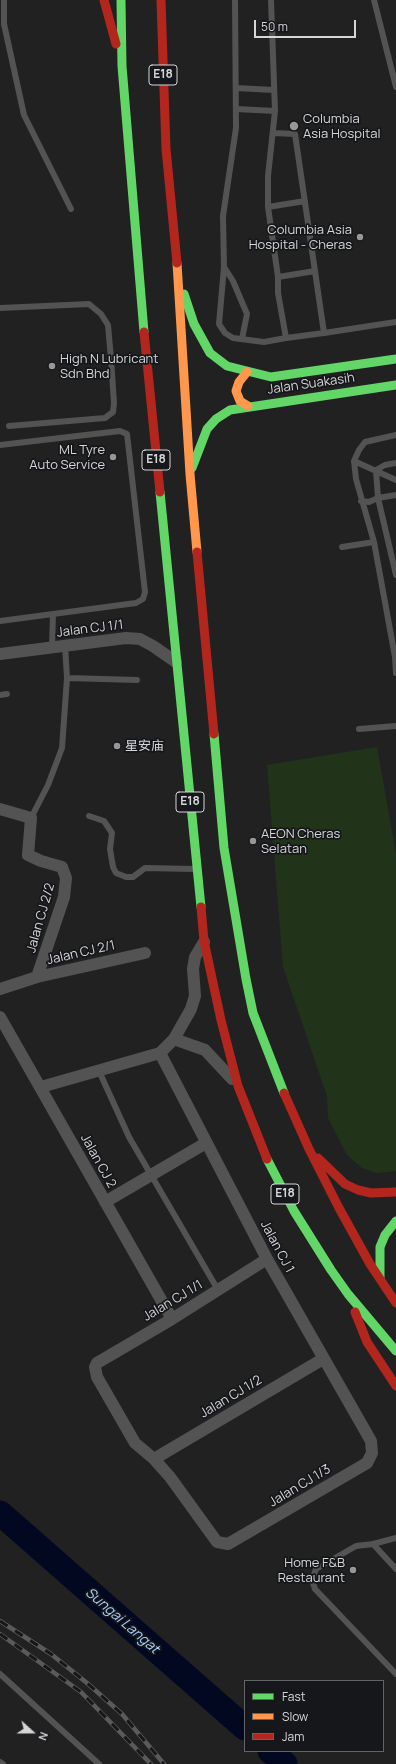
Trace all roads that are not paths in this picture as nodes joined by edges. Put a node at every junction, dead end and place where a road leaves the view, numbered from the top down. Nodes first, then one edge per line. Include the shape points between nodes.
1 (4, 0) edge
2 (104, 0) edge
3 (121, 0) edge
4 (161, 0) edge
5 (235, 0) edge
6 (271, 0) edge
7 (374, 0) edge
8 (122, 66) junction
9 (396, 87) edge
10 (236, 88) junction
11 (274, 90) junction
12 (236, 109) junction
13 (275, 111) junction
14 (274, 133) junction
15 (305, 201) junction
16 (268, 207) junction
17 (71, 209) dead end
18 (224, 267) junction
19 (315, 271) junction
20 (278, 277) junction
21 (178, 279) junction
22 (0, 308) edge
23 (396, 322) edge
24 (324, 334) junction
25 (286, 338) junction
26 (242, 339) junction
27 (396, 359) edge
28 (247, 372) junction
29 (396, 385) edge
30 (248, 406) junction
31 (8, 426) dead end
32 (396, 435) edge
33 (0, 445) edge
34 (354, 461) junction
35 (396, 463) edge
36 (376, 470) junction
37 (190, 474) junction
38 (396, 480) edge
39 (396, 495) edge
40 (378, 498) junction
41 (361, 501) junction
42 (374, 542) junction
43 (342, 547) dead end
44 (396, 575) edge
45 (53, 614) junction
46 (0, 620) edge
47 (65, 646) junction
48 (52, 647) junction
49 (0, 654) edge
50 (176, 662) junction
51 (396, 673) edge
52 (67, 678) junction
53 (137, 680) dead end
54 (7, 694) dead end
55 (0, 695) edge
56 (396, 726) edge
57 (358, 729) dead end
58 (0, 809) edge
59 (89, 816) dead end
60 (32, 818) junction
61 (197, 869) junction
62 (204, 941) junction
63 (145, 953) dead end
64 (37, 977) junction
65 (0, 989) edge
66 (0, 1018) edge
67 (174, 1039) junction
68 (160, 1053) junction
69 (99, 1071) junction
70 (238, 1086) junction
71 (41, 1087) junction
72 (206, 1143) junction
73 (309, 1149) junction
74 (152, 1175) junction
75 (396, 1192) edge
76 (105, 1202) junction
77 (396, 1221) edge
78 (267, 1259) junction
79 (380, 1278) junction
80 (218, 1290) junction
81 (348, 1294) junction
82 (396, 1303) edge
83 (172, 1319) junction
84 (396, 1351) edge
85 (323, 1359) junction
86 (396, 1386) edge
87 (372, 1453) joint
88 (154, 1460) junction
89 (396, 1538) edge
90 (373, 1544) junction
91 (396, 1569) edge
92 (0, 1674) edge
93 (396, 1674) edge
94 (0, 1762) edge
95 (3, 1764) edge
96 (99, 1764) edge

1 - 17 lane via 4,24 24,115
2 - 8 main road
3 - 8 main road, E18
4 - 21 main road, E18 via 166,149
5 - 10 lane
6 - 11 lane
7 - 9 lane
8 - 50 main road, E18 via 137,257
10 - 11 lane
10 - 12 lane
11 - 13 lane
12 - 13 lane
12 - 18 lane via 236,128 223,216
13 - 14 lane
14 - 15 lane via 295,134
14 - 16 lane via 268,176
15 - 16 lane
15 - 19 lane
16 - 20 lane
18 - 26 lane via 247,314
18 - 26 lane via 219,324 225,333 233,338
19 - 20 lane
19 - 24 lane
20 - 25 lane via 278,293
21 - 28 main road, Jalan Suakasih via 194,324 210,353 227,366
21 - 37 main road, E18
22 - 31 lane via 89,304 101,314 108,325 114,402 113,412 105,418
23 - 24 lane
24 - 25 lane
25 - 26 lane via 264,342
27 - 28 main road, Jalan Suakasih via 271,377
28 - 30 main road via 238,382 236,391 240,401
29 - 30 main road, Jalan Suakasih
30 - 37 main road, Jalan Suakasih via 230,410 207,429
32 - 34 lane via 365,442 358,450
33 - 45 lane via 120,431 127,434 143,599 136,603
34 - 36 lane
34 - 41 lane
35 - 36 lane
36 - 38 lane
36 - 40 lane
37 - 73 main road, E18 via 224,848 246,979 253,1012 278,1082
39 - 40 lane
40 - 41 lane via 369,502
40 - 44 lane
41 - 42 lane
42 - 43 lane
42 - 51 lane
45 - 46 lane
45 - 48 lane
47 - 48 street, Jalan CJ 1/1
47 - 50 street, Jalan CJ 1/1 via 126,638 140,639
47 - 52 lane
48 - 49 street, Jalan CJ 1/1
50 - 61 main road, E18
52 - 53 lane
52 - 60 lane via 62,748
54 - 55 lane
56 - 57 lane
58 - 60 street
59 - 61 lane via 104,821 112,833 110,849 116,873 134,877 145,868
60 - 64 street, Jalan CJ 2/2 via 28,854 62,867 66,878 64,897
61 - 62 main road, E18
62 - 67 street via 193,969 195,996 192,1010
62 - 70 main road, E18
63 - 64 street, Jalan CJ 2/1
64 - 65 street, Jalan CJ 2/1
66 - 71 street, Jalan CJ 2
67 - 68 street
67 - 70 street via 205,1050
68 - 69 street
68 - 72 street, Jalan CJ 1
69 - 71 street
69 - 74 lane via 129,1137
70 - 81 main road, E18 via 264,1152 294,1211
71 - 76 street, Jalan CJ 2
72 - 74 street
72 - 78 street, Jalan CJ 1
73 - 75 main road via 345,1184 371,1193
73 - 79 main road, E18 via 339,1208
74 - 76 street
74 - 80 lane
76 - 83 street, Jalan CJ 2
77 - 79 main road via 385,1235 380,1247
78 - 80 street, Jalan CJ 1/1
78 - 85 street, Jalan CJ 1
79 - 82 main road, E18
80 - 83 street, Jalan CJ 1/1
81 - 84 main road, E18
81 - 86 main road via 367,1342
83 - 88 street, Jalan CJ 1/1 via 97,1363 95,1367 97,1377 124,1426 135,1443
85 - 87 street, Jalan CJ 1 via 371,1441
85 - 88 street, Jalan CJ 1/2
87 - 88 street, Jalan CJ 1/3 via 367,1463 228,1544 217,1542 170,1477
89 - 90 lane
90 - 91 lane
90 - 93 lane via 356,1546 316,1569 312,1580 314,1589
92 - 96 lane
94 - 95 lane

